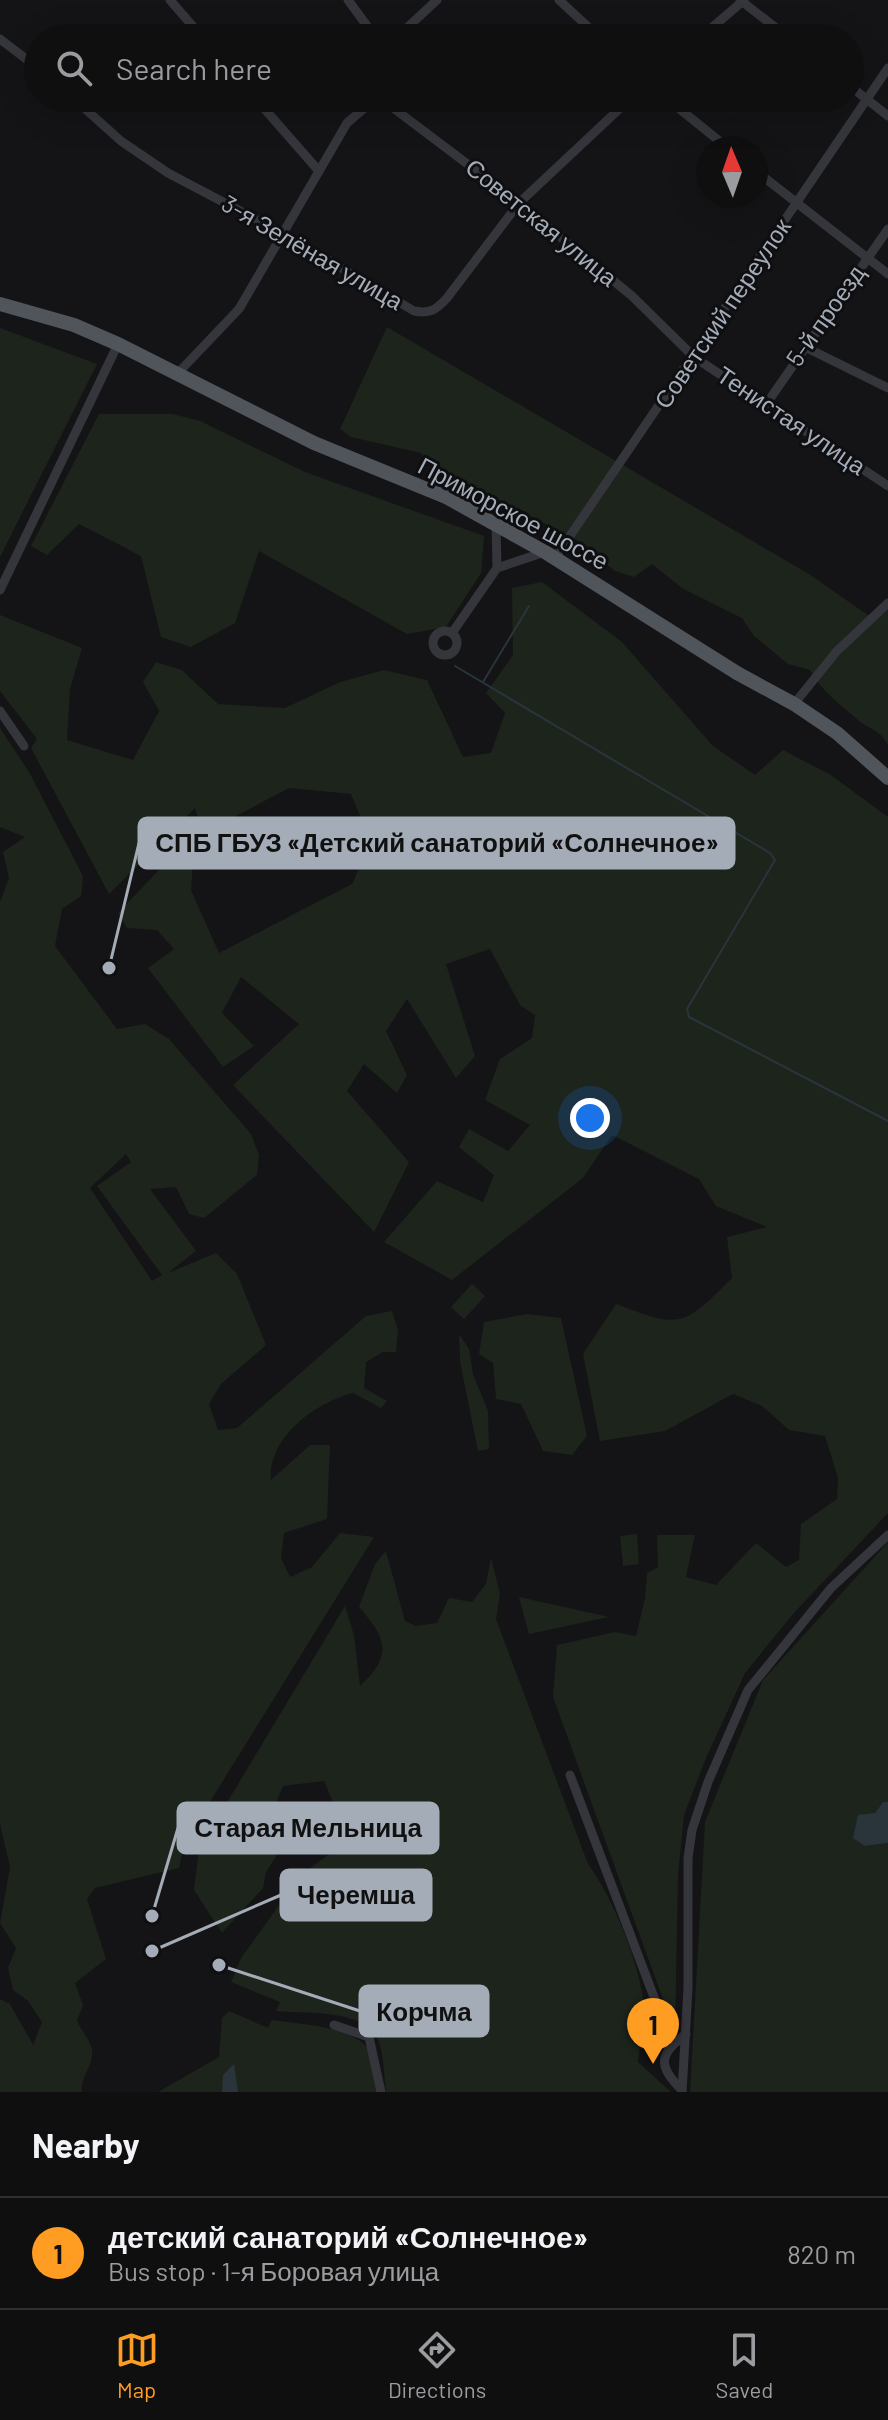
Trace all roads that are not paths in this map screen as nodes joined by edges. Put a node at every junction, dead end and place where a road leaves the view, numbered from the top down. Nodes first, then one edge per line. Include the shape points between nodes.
1 (170, 0) edge
2 (348, 0) edge
3 (437, 0) edge
4 (559, 0) edge
5 (742, 1) edge
6 (191, 24) edge
7 (366, 24) edge
8 (411, 24) edge
9 (585, 24) edge
10 (716, 24) edge
11 (771, 24) edge
12 (0, 39) edge
13 (24, 57) edge
14 (888, 68) edge
15 (864, 97) edge
16 (867, 99) junction
17 (864, 104) edge
18 (89, 112) edge
19 (267, 112) edge
20 (361, 112) edge
21 (397, 112) edge
22 (616, 112) edge
23 (683, 112) edge
24 (858, 112) edge
25 (888, 116) edge
26 (713, 136) edge
27 (318, 170) junction
28 (768, 181) edge
29 (519, 203) junction
30 (797, 204) junction
31 (888, 229) edge
32 (282, 233) junction
33 (867, 256) junction
34 (888, 274) edge
35 (0, 304) edge
36 (118, 344) junction
37 (805, 347) junction
38 (694, 357) junction
39 (178, 373) junction
40 (888, 388) edge
41 (767, 403) junction
42 (888, 486) edge
43 (496, 525) junction
44 (550, 555) junction
45 (497, 568) junction
46 (0, 590) edge
47 (888, 603) edge
48 (452, 633) dead end
49 (794, 704) junction
50 (0, 711) edge
51 (24, 746) dead end
52 (888, 778) edge
53 (888, 1535) edge
54 (570, 1775) dead end
55 (334, 2025) dead end
56 (686, 2034) junction
57 (668, 2048) junction
58 (682, 2091) edge
59 (381, 2092) edge

1 - 6 street
2 - 7 street
3 - 8 street
4 - 9 street
5 - 10 street
5 - 11 street
12 - 13 street
14 - 16 street, Советский переулок
15 - 16 street
16 - 17 street, Советский переулок
16 - 25 street
18 - 32 street, 3-я Зелёная улица via 157,166
19 - 27 street
20 - 27 street via 347,123
21 - 29 street, Советская улица
22 - 29 street, 3-я Зелёная улица
23 - 26 street
24 - 30 street, Советский переулок
27 - 32 street
28 - 30 street
29 - 32 street, 3-я Зелёная улица via 447,298 426,313 414,311
29 - 38 street, Советская улица via 632,296
30 - 33 street
30 - 38 street, Советский переулок
31 - 33 street, 5-й проезд
32 - 39 street via 239,309
33 - 34 street
33 - 37 street, 5-й проезд
35 - 36 main road, Приморское шоссе
36 - 39 main road, Приморское шоссе
36 - 46 street
37 - 40 street
37 - 41 street, 5-й проезд
38 - 41 street, Тенистая улица
38 - 44 street, Советский переулок
39 - 43 main road, Приморское шоссе via 280,427 446,497
41 - 42 street, Тенистая улица
43 - 44 main road, Приморское шоссе
43 - 45 street
44 - 45 street
44 - 49 main road, Приморское шоссе
45 - 48 street
47 - 49 street via 837,651
49 - 52 main road, Приморское шоссе
50 - 51 street
53 - 56 street via 831,1588 748,1690 719,1755 692,1830 688,1858
54 - 57 street via 663,2021
55 - 59 street via 369,2037
56 - 57 street
56 - 58 street
57 - 58 street via 667,2076

